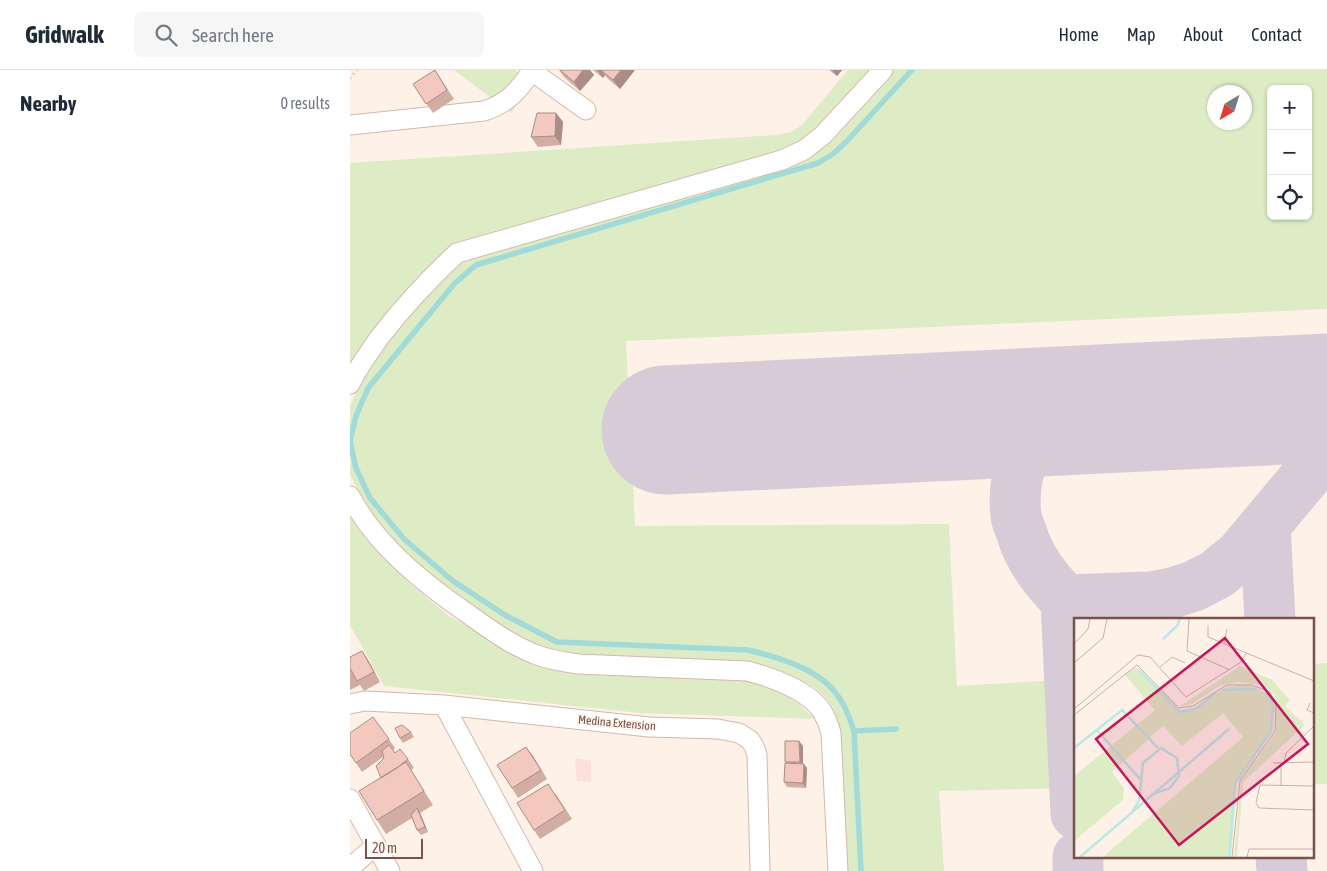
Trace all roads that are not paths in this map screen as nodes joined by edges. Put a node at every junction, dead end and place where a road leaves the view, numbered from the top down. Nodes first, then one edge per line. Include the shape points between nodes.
1 (883, 70) edge
2 (540, 73) edge
3 (586, 110) dead end
4 (350, 125) edge
5 (350, 384) edge
6 (350, 496) edge
7 (350, 704) edge
8 (444, 705) junction
9 (350, 799) edge
10 (376, 845) junction
11 (350, 868) edge
12 (390, 871) edge
13 (533, 871) edge
14 (760, 871) edge
15 (838, 871) edge

1 - 5 street via 823,134 804,150 782,160 457,253 394,319
2 - 3 street
2 - 4 street via 498,107 484,111
6 - 15 street via 376,535 420,579 491,630 537,655 578,664 747,671 765,675 811,699 821,710 831,733
7 - 8 street, Medina Extension via 365,701
8 - 13 street
8 - 14 street, Medina Extension via 739,733 750,740 757,756
9 - 10 street
10 - 11 street
10 - 12 street

